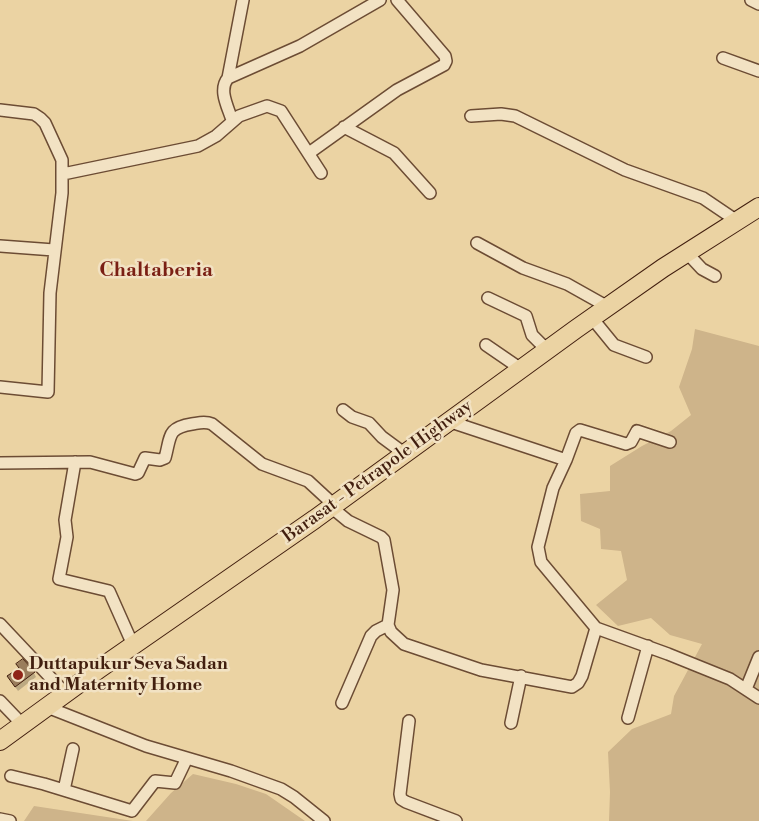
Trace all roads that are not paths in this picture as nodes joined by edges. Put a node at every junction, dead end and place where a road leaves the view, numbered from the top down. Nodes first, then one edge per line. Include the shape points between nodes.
1 (243, 0) edge
2 (380, 0) edge
3 (397, 0) edge
4 (750, 0) edge
5 (759, 4) edge
6 (723, 58) dead end
7 (759, 71) edge
8 (228, 78) junction
9 (0, 110) edge
10 (471, 116) dead end
11 (232, 120) junction
12 (344, 127) junction
13 (309, 153) junction
14 (322, 173) dead end
15 (63, 174) junction
16 (430, 193) dead end
17 (759, 207) edge
18 (736, 221) junction
19 (477, 243) dead end
20 (0, 246) edge
21 (54, 250) junction
22 (687, 253) junction
23 (715, 276) dead end
24 (488, 298) dead end
25 (608, 307) junction
26 (592, 318) junction
27 (486, 345) dead end
28 (547, 350) junction
29 (646, 357) dead end
30 (521, 369) junction
31 (0, 387) edge
32 (343, 410) dead end
33 (448, 421) junction
34 (670, 442) dead end
35 (405, 454) junction
36 (566, 460) junction
37 (74, 462) junction
38 (0, 463) edge
39 (332, 506) junction
40 (0, 624) edge
41 (388, 625) junction
42 (596, 628) junction
43 (133, 645) junction
44 (648, 646) junction
45 (759, 657) edge
46 (521, 676) junction
47 (746, 689) junction
48 (65, 693) junction
49 (759, 698) edge
50 (0, 701) edge
51 (342, 703) dead end
52 (47, 707) junction
53 (628, 718) dead end
54 (409, 721) dead end
55 (511, 723) dead end
56 (22, 724) junction
57 (0, 741) edge
58 (73, 749) dead end
59 (187, 758) junction
60 (11, 776) dead end
61 (64, 790) junction
62 (0, 818) edge
63 (10, 821) edge
64 (324, 821) edge
65 (456, 821) edge

1 - 8 street
2 - 8 street via 300,46
3 - 12 street via 446,61
4 - 5 street
6 - 7 street
8 - 11 street via 223,92
9 - 15 street via 34,114 45,123 60,152
10 - 18 street via 514,116 625,170 703,198
11 - 13 street via 267,106 276,108
11 - 15 street via 216,136 198,146
12 - 13 street
12 - 16 street via 394,153
13 - 14 street
15 - 21 street
17 - 18 highway, Barasat - Petrapole Highway
18 - 22 highway, Barasat - Petrapole Highway
19 - 25 street via 523,268 567,284
20 - 21 street
21 - 31 street via 48,392
22 - 23 street via 702,269
22 - 25 highway, Barasat - Petrapole Highway
24 - 28 street via 526,316 532,335
25 - 26 highway, Barasat - Petrapole Highway
26 - 28 highway, Barasat - Petrapole Highway
26 - 29 street via 614,346
27 - 30 street
28 - 30 highway, Barasat - Petrapole Highway
30 - 33 highway, Barasat - Petrapole Highway
32 - 35 street via 369,423
33 - 35 highway, Barasat - Petrapole Highway
33 - 36 street
34 - 36 street via 637,431 631,442 626,444 580,430
35 - 39 highway, Barasat - Petrapole Highway
36 - 42 street via 552,488 538,553 541,562
37 - 38 street
37 - 39 street via 99,464 135,474 145,458 163,460 176,427 206,422 262,464 308,481
37 - 43 street via 65,518 67,537 59,579 109,591
39 - 41 street via 348,521 384,540 393,590
39 - 43 highway, Barasat - Petrapole Highway
40 - 48 street
41 - 46 street via 391,632 409,646 481,670
41 - 51 street via 371,636
42 - 44 street
42 - 46 street via 582,676 574,686
43 - 48 highway, Barasat - Petrapole Highway
44 - 47 street
44 - 53 street
45 - 47 street
46 - 55 street
47 - 49 street
48 - 52 highway, Barasat - Petrapole Highway
50 - 56 street
52 - 56 highway, Barasat - Petrapole Highway
52 - 59 street via 146,746
54 - 65 street via 401,799
56 - 57 highway, Barasat - Petrapole Highway
58 - 61 street
59 - 61 street via 175,783 156,781 132,811
59 - 64 street via 281,790
60 - 61 street
62 - 63 street

